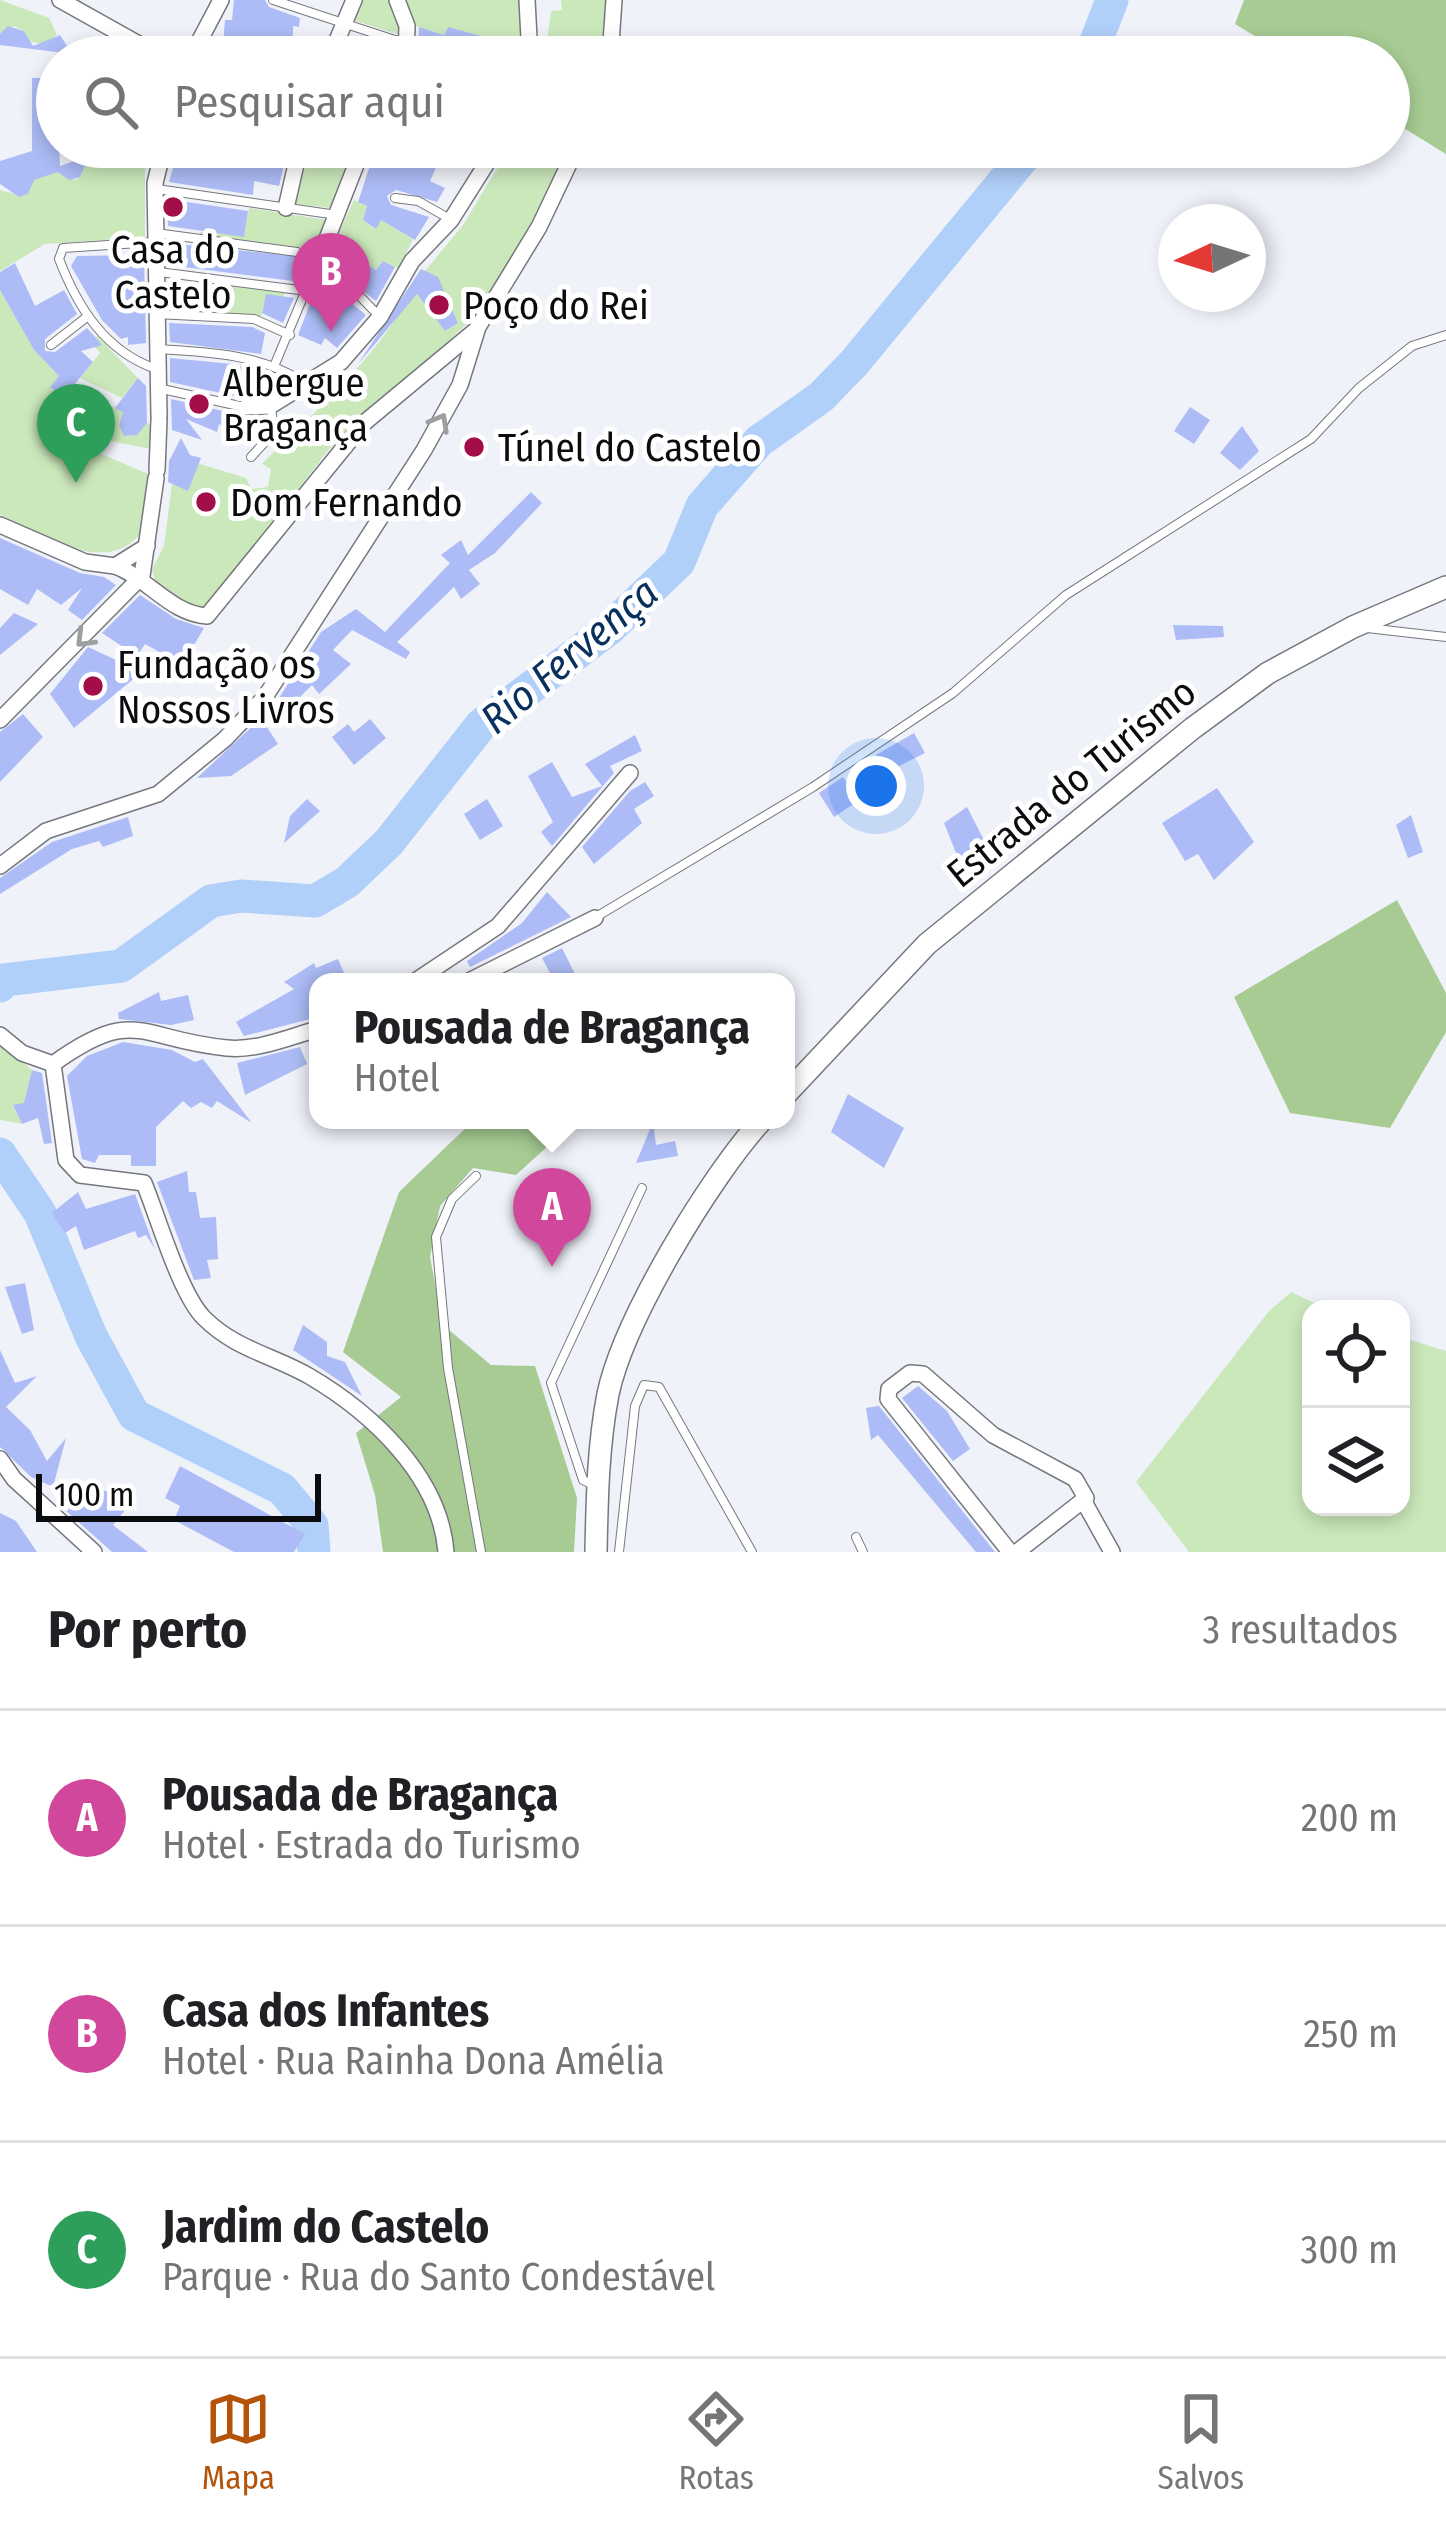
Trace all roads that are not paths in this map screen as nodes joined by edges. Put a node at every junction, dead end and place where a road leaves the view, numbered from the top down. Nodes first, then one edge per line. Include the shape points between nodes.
1 (61, 0) edge
2 (221, 0) edge
3 (273, 0) edge
4 (354, 0) edge
5 (398, 0) edge
6 (527, 0) edge
7 (614, 0) edge
8 (345, 19) junction
9 (125, 36) edge
10 (202, 36) edge
11 (338, 36) edge
12 (373, 36) edge
13 (404, 36) edge
14 (529, 36) edge
15 (611, 36) edge
16 (156, 168) edge
17 (296, 168) edge
18 (355, 168) edge
19 (484, 168) edge
20 (567, 168) edge
21 (150, 185) junction
22 (395, 198) dead end
23 (286, 208) junction
24 (337, 215) junction
25 (451, 220) junction
26 (154, 237) junction
27 (296, 252) dead end
28 (316, 258) junction
29 (154, 271) junction
30 (307, 291) junction
31 (154, 314) junction
32 (88, 316) junction
33 (380, 317) junction
34 (478, 328) junction
35 (290, 335) junction
36 (1446, 335) edge
37 (51, 345) dead end
38 (154, 349) junction
39 (270, 364) junction
40 (156, 369) junction
41 (305, 383) junction
42 (162, 389) junction
43 (270, 406) junction
44 (246, 407) joint
45 (251, 457) dead end
46 (0, 525) edge
47 (147, 545) junction
48 (116, 566) junction
49 (142, 576) junction
50 (1446, 586) edge
51 (1353, 627) junction
52 (1446, 637) edge
53 (0, 720) edge
54 (630, 772) dead end
55 (0, 866) edge
56 (595, 918) joint
57 (428, 973) edge
58 (485, 973) edge
59 (309, 1031) edge
60 (0, 1035) edge
61 (53, 1064) junction
62 (795, 1084) edge
63 (756, 1129) edge
64 (476, 1176) dead end
65 (642, 1188) dead end
66 (0, 1459) edge
67 (597, 1487) junction
68 (1083, 1500) junction
69 (50, 1532) dead end
70 (856, 1537) dead end
71 (76, 1540) junction
72 (94, 1552) edge
73 (446, 1552) edge
74 (482, 1552) edge
75 (596, 1552) edge
76 (620, 1552) edge
77 (752, 1552) edge
78 (862, 1552) edge
79 (1013, 1552) edge
80 (1112, 1552) edge

1 - 9 street
2 - 10 street
3 - 8 lane
4 - 8 street
5 - 13 street
6 - 14 street
7 - 15 street
8 - 11 street
8 - 12 lane
16 - 21 street
17 - 23 street
18 - 24 street
19 - 25 street
20 - 34 street
21 - 23 lane
21 - 26 street
22 - 25 lane
23 - 24 lane
24 - 28 street
25 - 33 street via 412,261
26 - 27 lane
26 - 29 street
26 - 32 lane via 63,248 58,259
28 - 30 lane
28 - 33 lane
29 - 30 lane
29 - 31 street
30 - 35 lane
31 - 35 lane via 254,319
31 - 38 street
32 - 37 lane
32 - 40 lane via 128,359
33 - 41 street via 341,362
34 - 49 street via 364,423 207,616 183,610
55 -> 34 street via 46,831 158,794 265,697 424,450 460,385
35 - 39 lane
36 - 56 lane via 1412,346 1311,439 1066,596 953,693
38 - 39 lane
38 - 40 street
39 - 41 lane
40 - 42 street
41 - 43 street
42 - 44 lane
42 - 47 street
43 - 44 street
43 - 45 lane via 274,432
46 - 48 street via 85,562
47 - 48 street
47 - 49 street
48 - 49 street
49 -> 53 street
50 - 51 street, Estrada do Turismo
51 - 52 lane
51 - 62 street, Estrada do Turismo via 1268,673 927,944
54 - 57 street via 498,926
56 - 58 street
59 - 61 street via 248,1048 129,1027 94,1034
60 - 61 street
61 - 73 street via 66,1160 80,1175 144,1183 199,1314 232,1343 308,1376 390,1435 444,1521
63 - 67 street via 631,1328 609,1392
64 - 74 lane via 452,1199 436,1237 448,1368
65 - 67 lane via 550,1382 583,1480
66 - 71 street
67 - 75 street
68 - 79 street
68 - 79 street via 1075,1479 994,1435 922,1373 910,1373 888,1399
68 - 80 street
69 - 71 street
70 - 78 lane
71 - 72 street
76 - 77 lane via 644,1385 659,1387 674,1410

